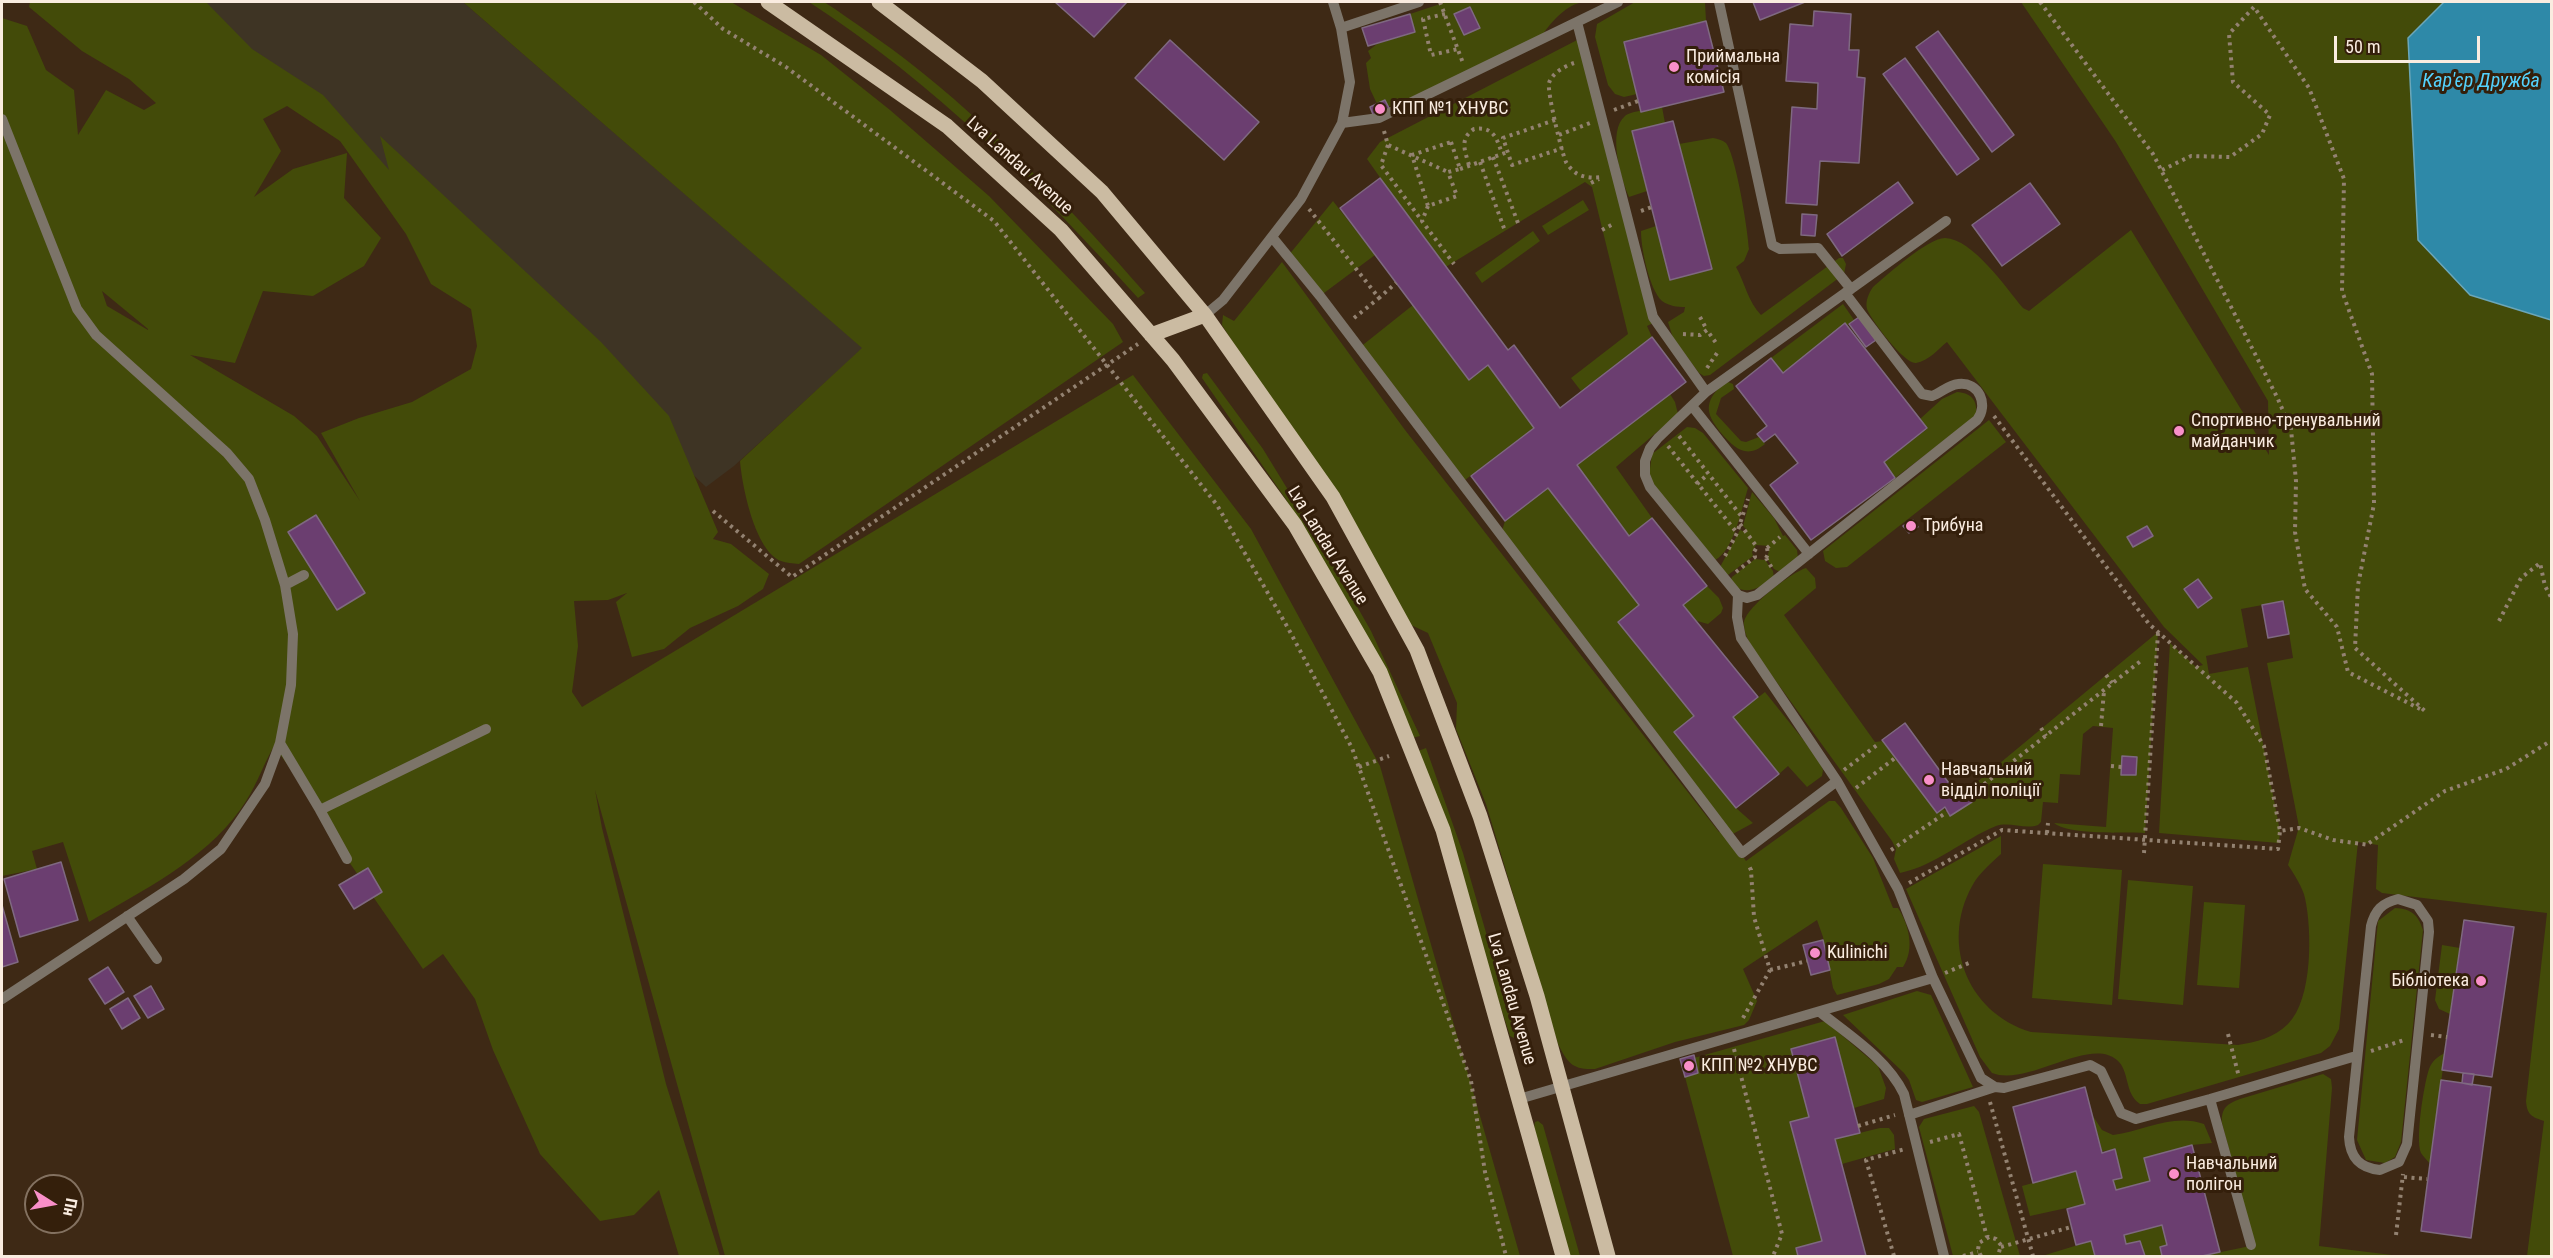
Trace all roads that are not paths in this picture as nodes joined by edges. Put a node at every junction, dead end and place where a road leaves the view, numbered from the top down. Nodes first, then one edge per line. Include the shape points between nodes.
1 (768, 2) edge
2 (879, 2) edge
3 (1334, 2) edge
4 (1419, 2) edge
5 (1618, 2) edge
6 (1719, 2) edge
7 (1577, 22) junction
8 (1341, 28) junction
9 (2, 119) edge
10 (1342, 123) junction
11 (1946, 221) dead end
12 (1272, 237) junction
13 (1848, 291) junction
14 (1205, 315) junction
15 (1151, 335) junction
16 (1706, 392) junction
17 (1692, 406) junction
18 (1809, 554) junction
19 (304, 575) dead end
20 (285, 585) junction
21 (1738, 595) junction
22 (486, 729) dead end
23 (280, 743) junction
24 (1836, 778) junction
25 (320, 810) junction
26 (347, 859) dead end
27 (127, 916) junction
28 (157, 959) dead end
29 (1933, 978) junction
30 (2, 999) edge
31 (1820, 1012) junction
32 (2356, 1056) junction
33 (1562, 1085) junction
34 (1991, 1089) junction
35 (1519, 1099) junction
36 (2210, 1100) junction
37 (1909, 1113) junction
38 (2251, 1245) dead end
39 (1563, 1257) edge
40 (1608, 1257) edge
41 (1944, 1257) edge

1 - 15 main road, Lva Landau Avenue via 947,126 1061,230
2 - 14 main road, Lva Landau Avenue via 982,81 1102,192
3 - 8 lane
4 - 8 lane
5 - 7 lane
6 - 13 lane via 1772,245 1780,249 1818,248
7 - 10 lane via 1379,118
7 - 16 lane via 1653,317
8 - 10 lane via 1350,81
9 - 20 lane via 77,309 96,335 227,453 249,479
10 - 12 lane via 1301,199
11 - 13 lane
12 - 14 lane via 1223,300
12 - 24 lane via 1742,853
13 - 16 lane
13 - 18 lane via 1922,393 1932,396 1956,384 1966,384 1978,392 1982,411 1977,420
14 - 15 main road
14 - 33 main road, Lva Landau Avenue via 1334,497 1417,650 1480,816
15 - 35 main road, Lva Landau Avenue via 1295,525 1380,672 1443,830
16 - 17 lane
17 - 18 lane
17 - 21 lane via 1650,448 1645,475 1650,487
18 - 21 lane via 1757,595
19 - 20 lane
20 - 23 lane via 292,644 291,685
21 - 24 lane via 1741,638
22 - 25 lane
23 - 25 lane
23 - 27 lane via 265,784 221,849
24 - 29 lane via 1898,889
25 - 26 lane
27 - 28 lane
27 - 30 lane
29 - 31 lane
29 - 34 lane via 1981,1078
31 - 33 lane
31 - 37 lane via 1889,1069 1904,1094
32 - 32 lane via 2350,1148 2361,1164 2380,1170 2398,1162 2407,1143 2429,932 2424,912 2408,900 2388,902 2374,916
32 - 36 lane
33 - 35 lane
33 - 40 main road, Lva Landau Avenue
34 - 36 lane via 2090,1065 2101,1071 2116,1107 2128,1118
34 - 37 lane
35 - 39 main road, Lva Landau Avenue
36 - 38 lane
37 - 41 lane

